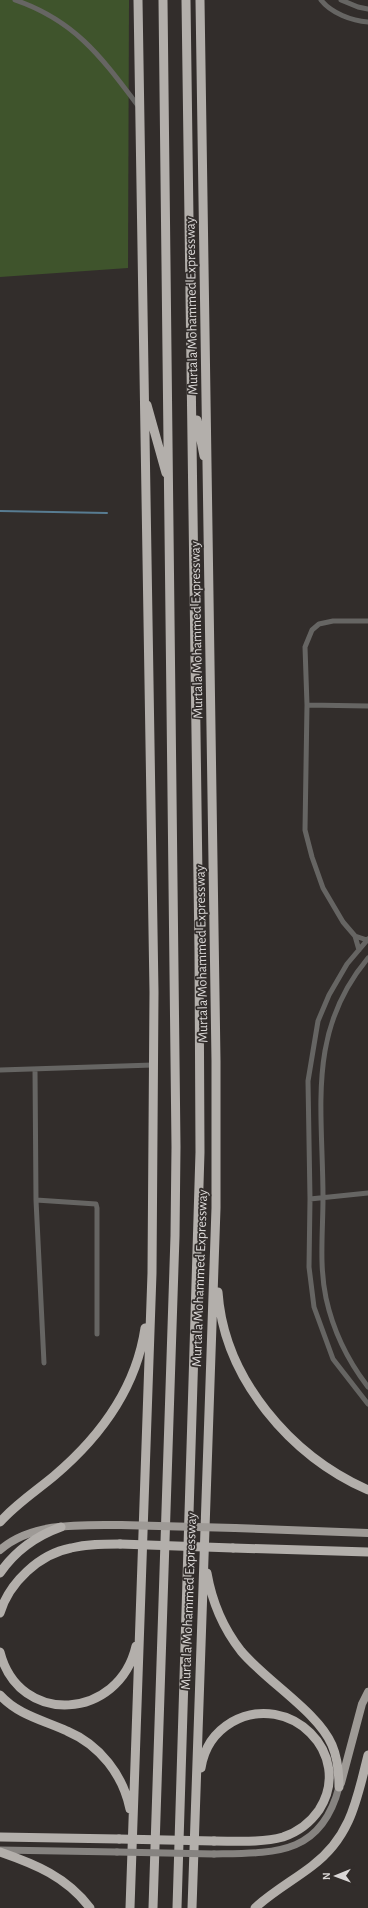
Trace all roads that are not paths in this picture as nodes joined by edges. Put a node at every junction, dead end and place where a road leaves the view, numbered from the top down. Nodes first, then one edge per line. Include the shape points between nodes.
1 (15, 0) edge
2 (138, 0) edge
3 (163, 0) edge
4 (186, 0) edge
5 (200, 0) edge
6 (321, 0) edge
7 (341, 0) edge
8 (368, 9) edge
9 (368, 22) edge
10 (139, 108) junction
11 (144, 392) junction
12 (192, 397) junction
13 (208, 481) junction
14 (170, 486) junction
15 (368, 621) edge
16 (307, 705) junction
17 (368, 706) edge
18 (355, 936) junction
19 (368, 939) edge
20 (359, 950) junction
21 (368, 958) edge
22 (153, 1065) junction
23 (35, 1069) junction
24 (0, 1070) edge
25 (368, 1193) edge
26 (323, 1198) junction
27 (310, 1199) junction
28 (36, 1200) junction
29 (216, 1208) junction
30 (152, 1273) junction
31 (97, 1334) dead end
32 (44, 1363) dead end
33 (368, 1387) edge
34 (368, 1404) edge
35 (368, 1490) edge
36 (0, 1522) edge
37 (61, 1527) junction
38 (368, 1533) edge
39 (0, 1550) edge
40 (368, 1552) edge
41 (204, 1553) junction
42 (0, 1573) edge
43 (141, 1613) junction
44 (0, 1614) edge
45 (0, 1652) edge
46 (368, 1692) edge
47 (0, 1695) edge
48 (368, 1754) edge
49 (339, 1787) junction
50 (196, 1803) junction
51 (133, 1835) junction
52 (0, 1837) edge
53 (0, 1851) edge
54 (90, 1908) edge
55 (130, 1908) edge
56 (153, 1908) edge
57 (177, 1908) edge
58 (192, 1908) edge
59 (256, 1908) edge

1 - 10 street via 57,19 93,48
2 - 10 highway
3 - 14 highway, Murtala Mohammed Expressway
4 - 12 highway, Murtala Mohammed Expressway
5 - 13 highway, Murtala Mohammed Expressway
6 - 9 street via 324,5 341,15 360,22
7 - 8 street
10 - 11 highway
11 - 14 highway
11 - 22 highway
12 - 13 highway
12 - 57 highway, Murtala Mohammed Expressway via 200,1152
13 - 29 highway, Murtala Mohammed Expressway
14 - 56 highway, Murtala Mohammed Expressway via 175,1236
15 - 16 street via 319,624 312,630 305,647
16 - 17 street
16 - 18 street via 305,830 323,888 343,922
18 - 19 street
18 - 20 street
19 - 20 street
20 - 27 street via 347,964 329,995 318,1021 312,1050 308,1081
21 - 26 street via 355,973 339,1004 330,1024 323,1053 320,1086
22 - 23 street
22 - 30 highway
23 - 24 street
23 - 28 street
25 - 26 street
26 - 27 street
26 - 33 street via 322,1251 325,1296 343,1347 355,1370
27 - 34 street via 309,1268 314,1307 333,1359
28 - 31 street via 96,1204
28 - 32 street
29 - 35 highway via 218,1305 232,1355 245,1380 277,1424 306,1450 346,1480
29 - 41 highway, Murtala Mohammed Expressway
30 - 36 highway via 140,1351 117,1407 89,1444
30 - 43 highway
37 - 38 main road, bridge via 79,1524
37 - 39 main road via 21,1536
37 - 42 highway via 31,1541
40 - 44 highway, bridge via 91,1544 54,1553 24,1574 11,1589
41 - 49 highway via 213,1602 228,1632 256,1667 322,1729 332,1744
41 - 50 highway, Murtala Mohammed Expressway
43 - 45 highway via 133,1658 126,1672 106,1693 81,1704 57,1705 29,1694 17,1684 8,1671
43 - 51 highway
46 - 49 main road
47 - 51 highway via 26,1715 79,1737 110,1763 126,1790
48 - 59 highway via 356,1803 339,1840 313,1866
49 - 53 street, bridge via 335,1802 318,1830 289,1848 271,1852 214,1854
50 - 52 highway, bridge via 206,1749 228,1724 243,1716 258,1713 276,1714 301,1724 312,1734 326,1757 329,1787 322,1804 313,1819 299,1830 283,1836 265,1840 214,1841
50 - 58 highway, Murtala Mohammed Expressway
51 - 55 highway
53 - 54 highway via 36,1864 55,1875 73,1889

